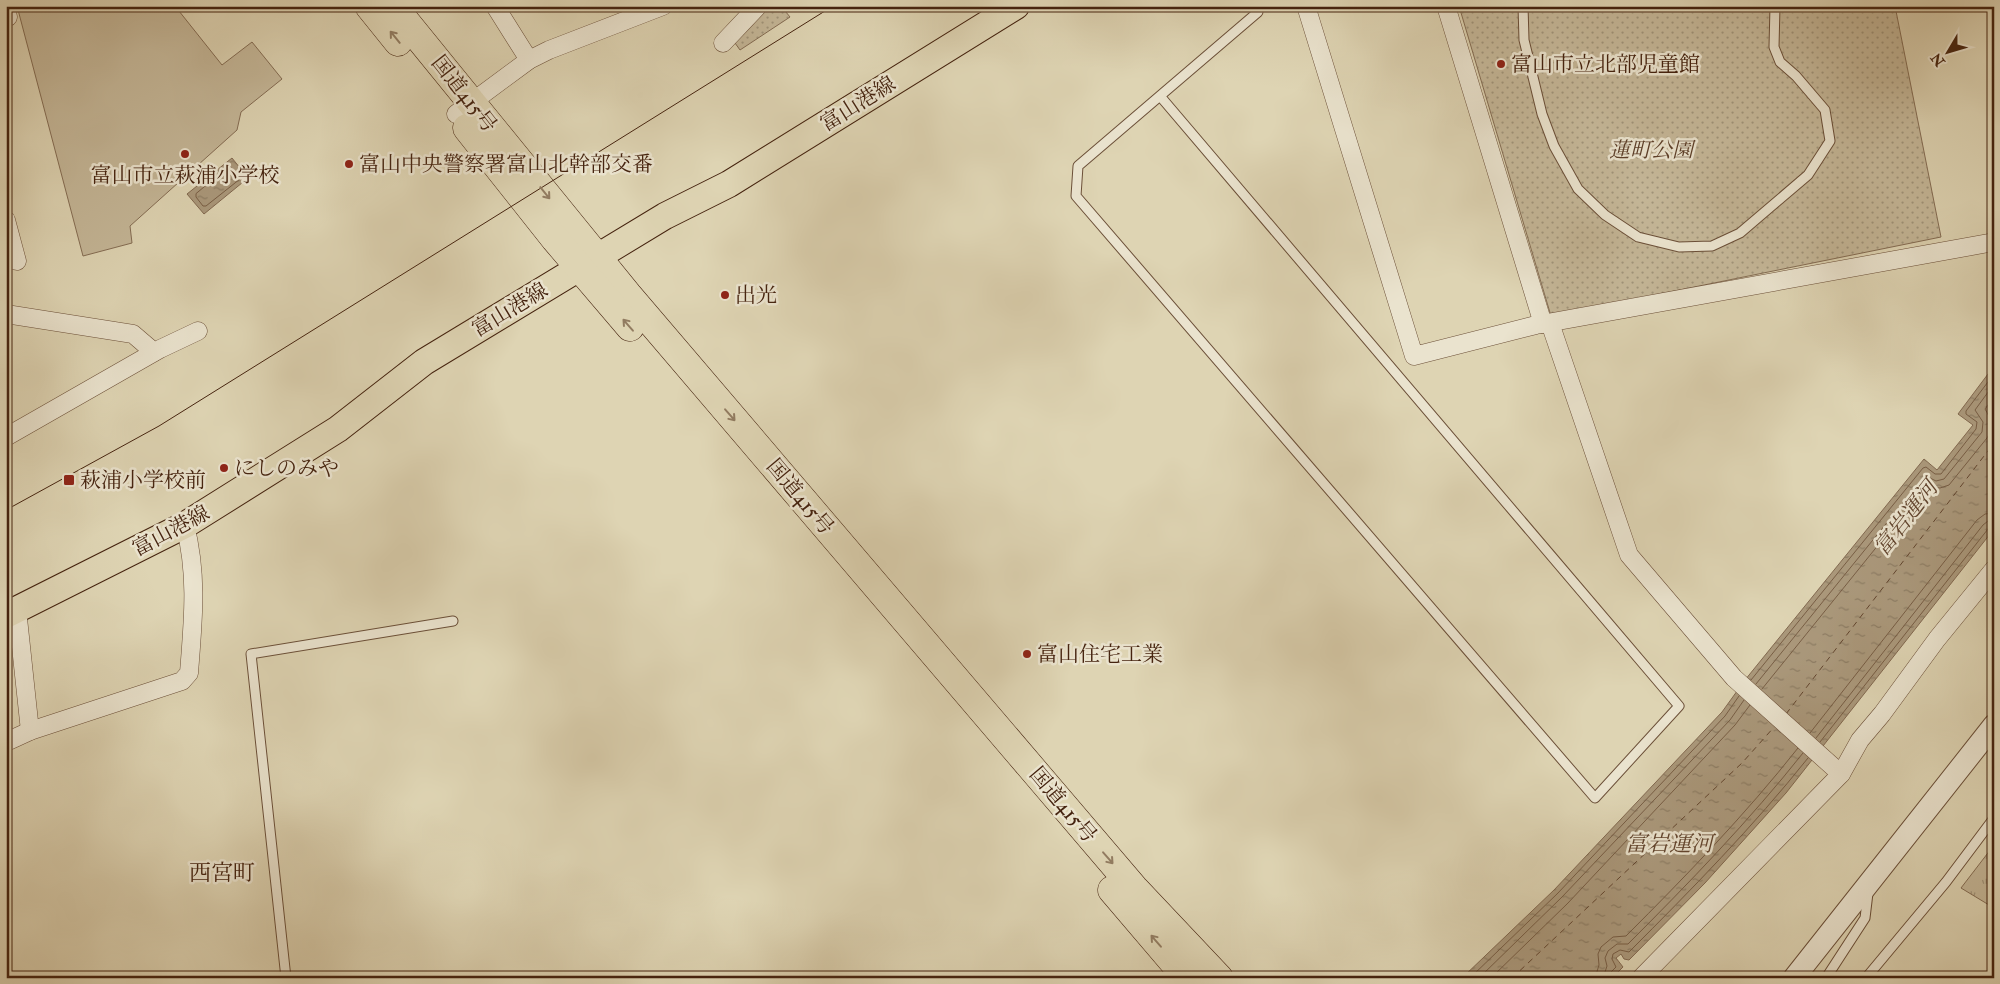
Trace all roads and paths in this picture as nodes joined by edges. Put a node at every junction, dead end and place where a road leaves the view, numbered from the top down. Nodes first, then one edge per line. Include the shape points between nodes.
1 (369, 6) edge
2 (393, 6) edge
3 (495, 6) edge
4 (663, 6) edge
5 (758, 6) edge
6 (1016, 6) edge
7 (1258, 6) edge
8 (1306, 6) edge
9 (1446, 6) edge
10 (1523, 6) edge
11 (1774, 6) edge
12 (6, 9) edge
13 (6, 17) edge
14 (723, 42) dead end
15 (529, 60) junction
16 (1160, 96) junction
17 (463, 109) junction
18 (6, 220) edge
19 (1994, 242) edge
20 (6, 259) edge
21 (589, 263) junction
22 (6, 314) edge
23 (1546, 323) junction
24 (198, 331) dead end
25 (154, 352) junction
26 (6, 437) edge
27 (185, 525) junction
28 (1994, 569) edge
29 (9, 611) edge
30 (453, 621) dead end
31 (1994, 725) edge
32 (30, 731) junction
33 (6, 742) edge
34 (1841, 774) junction
35 (1994, 818) edge
36 (1869, 885) junction
37 (286, 978) edge
38 (1187, 978) edge
39 (1219, 978) edge
40 (1641, 978) edge
41 (1794, 978) edge
42 (1826, 978) edge
43 (1866, 978) edge

17 -> 1 highway, 国道415号
2 - 17 highway, 国道415号 via 442,66
3 - 15 street
4 - 15 street
5 - 14 street
6 - 21 main road, 富山港線 via 729,184 665,216
7 - 16 lane via 1258,12
8 - 23 street via 1414,356
9 - 23 street
10 - 11 lane via 1524,40 1542,114 1554,146 1578,189 1605,214 1638,237 1679,247 1712,246 1740,233 1808,175 1830,141 1825,110 1780,62 1774,47
12 - 13 street
15 - 17 street
16 - 16 lane via 1078,166 1076,196 1595,798 1679,706
17 - 21 highway, 国道415号
18 - 20 street via 17,261
19 - 23 street
21 - 27 main road, 富山港線 via 424,362 338,429
38 -> 21 highway, 国道415号 via 759,474
21 -> 39 highway, 国道415号 via 628,295 1128,881
22 - 25 street via 133,334
23 - 34 street via 1629,555 1734,678
24 - 25 street
25 - 26 street
27 - 29 main road, 富山港線
27 - 32 street via 195,601 189,673 182,681
28 - 34 street via 1860,740
29 - 32 street
30 - 37 lane via 251,654
31 - 36 street
32 - 33 street
34 - 40 street
35 - 43 lane
36 - 41 street
36 - 42 lane via 1865,918

